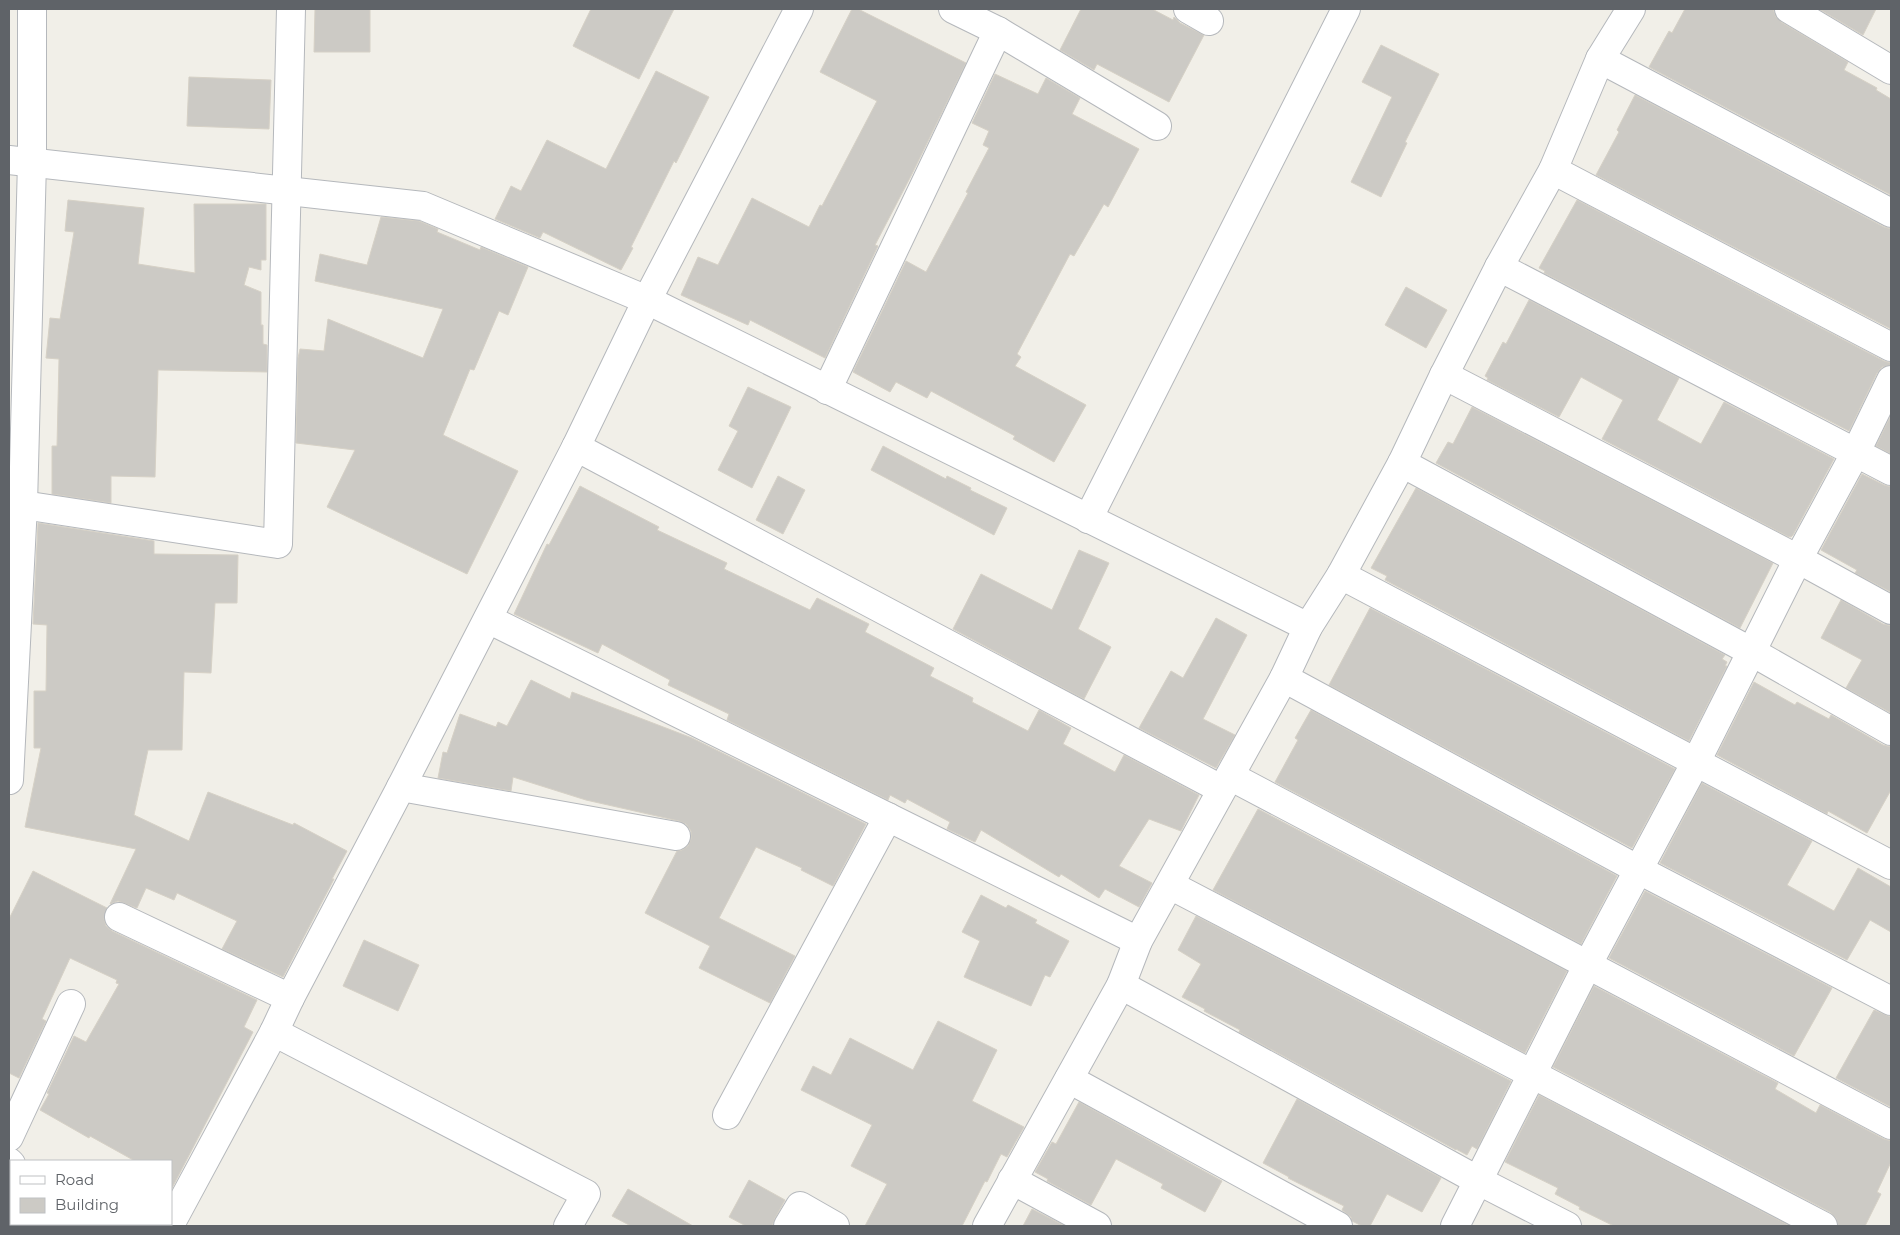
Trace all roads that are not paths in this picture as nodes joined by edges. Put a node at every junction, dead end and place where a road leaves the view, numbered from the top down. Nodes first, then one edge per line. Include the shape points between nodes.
1 (32, 9) edge
2 (291, 9) edge
3 (799, 9) edge
4 (953, 9) edge
5 (1346, 9) edge
6 (1631, 9) edge
7 (1789, 9) edge
8 (998, 31) junction
9 (1600, 59) junction
10 (1891, 70) edge
11 (1157, 126) dead end
12 (20, 161) edge
13 (1553, 170) junction
14 (287, 191) junction
15 (1891, 213) edge
16 (1499, 267) junction
17 (647, 300) junction
18 (1891, 347) edge
19 (1444, 375) junction
20 (1891, 380) edge
21 (827, 390) junction
22 (576, 447) junction
23 (1856, 452) junction
24 (1402, 463) junction
25 (1891, 471) edge
26 (23, 506) junction
27 (1088, 519) junction
28 (1798, 558) junction
29 (1341, 574) junction
30 (1891, 610) edge
31 (488, 620) junction
32 (1308, 627) junction
33 (1752, 652) junction
34 (1284, 678) junction
35 (1891, 732) edge
36 (1696, 762) junction
37 (9, 780) edge
38 (1226, 782) junction
39 (402, 787) junction
40 (888, 817) junction
41 (676, 836) dead end
42 (1891, 865) edge
43 (1639, 870) junction
44 (1170, 885) junction
45 (119, 917) dead end
46 (1138, 941) junction
47 (1588, 964) junction
48 (1121, 985) junction
49 (290, 998) junction
50 (1891, 1001) edge
51 (71, 1004) dead end
52 (274, 1032) junction
53 (1533, 1073) junction
54 (1069, 1079) junction
55 (727, 1115) dead end
56 (1891, 1125) edge
57 (9, 1137) edge
58 (1012, 1180) junction
59 (1479, 1181) junction
60 (172, 1220) edge
61 (568, 1226) edge
62 (788, 1226) edge
63 (835, 1226) edge
64 (987, 1226) edge
65 (1098, 1226) edge
66 (1338, 1226) edge
67 (1455, 1226) edge
68 (1567, 1226) edge
69 (1823, 1226) edge

1 - 12 street
2 - 14 street
3 - 17 street
4 - 8 street
5 - 27 street
6 - 9 street
7 - 10 street
8 - 11 street
8 - 21 street
9 - 13 street
9 - 15 street
12 - 14 street
12 - 26 street
13 - 16 street
13 - 18 street
14 - 17 street via 423,206
14 - 26 street via 278,544
16 - 19 street
16 - 23 street
17 - 21 street
17 - 22 street
19 - 24 street
19 - 28 street
20 - 23 street
21 - 27 street
22 - 31 street
22 - 38 street
23 - 25 street
23 - 28 street
24 - 29 street
24 - 33 street
26 - 37 street
27 - 32 street
28 - 30 street
28 - 33 street
29 - 32 street
29 - 36 street
31 - 39 street
31 - 40 street
32 - 34 street
33 - 35 street
33 - 36 street
34 - 38 street
34 - 43 street
36 - 42 street
36 - 43 street
38 - 44 street
38 - 47 street
39 - 41 street
39 - 49 street
40 - 46 street
40 - 55 street
43 - 47 street
43 - 50 street
44 - 46 street
44 - 53 street
45 - 49 street
46 - 48 street
47 - 53 street
47 - 56 street
48 - 54 street
48 - 59 street
49 - 52 street
51 - 57 street
52 - 60 street
52 - 61 street via 586,1194
53 - 59 street
53 - 69 street
54 - 58 street
54 - 66 street
58 - 64 street
58 - 65 street
59 - 67 street
59 - 68 street
62 - 63 street via 800,1206

